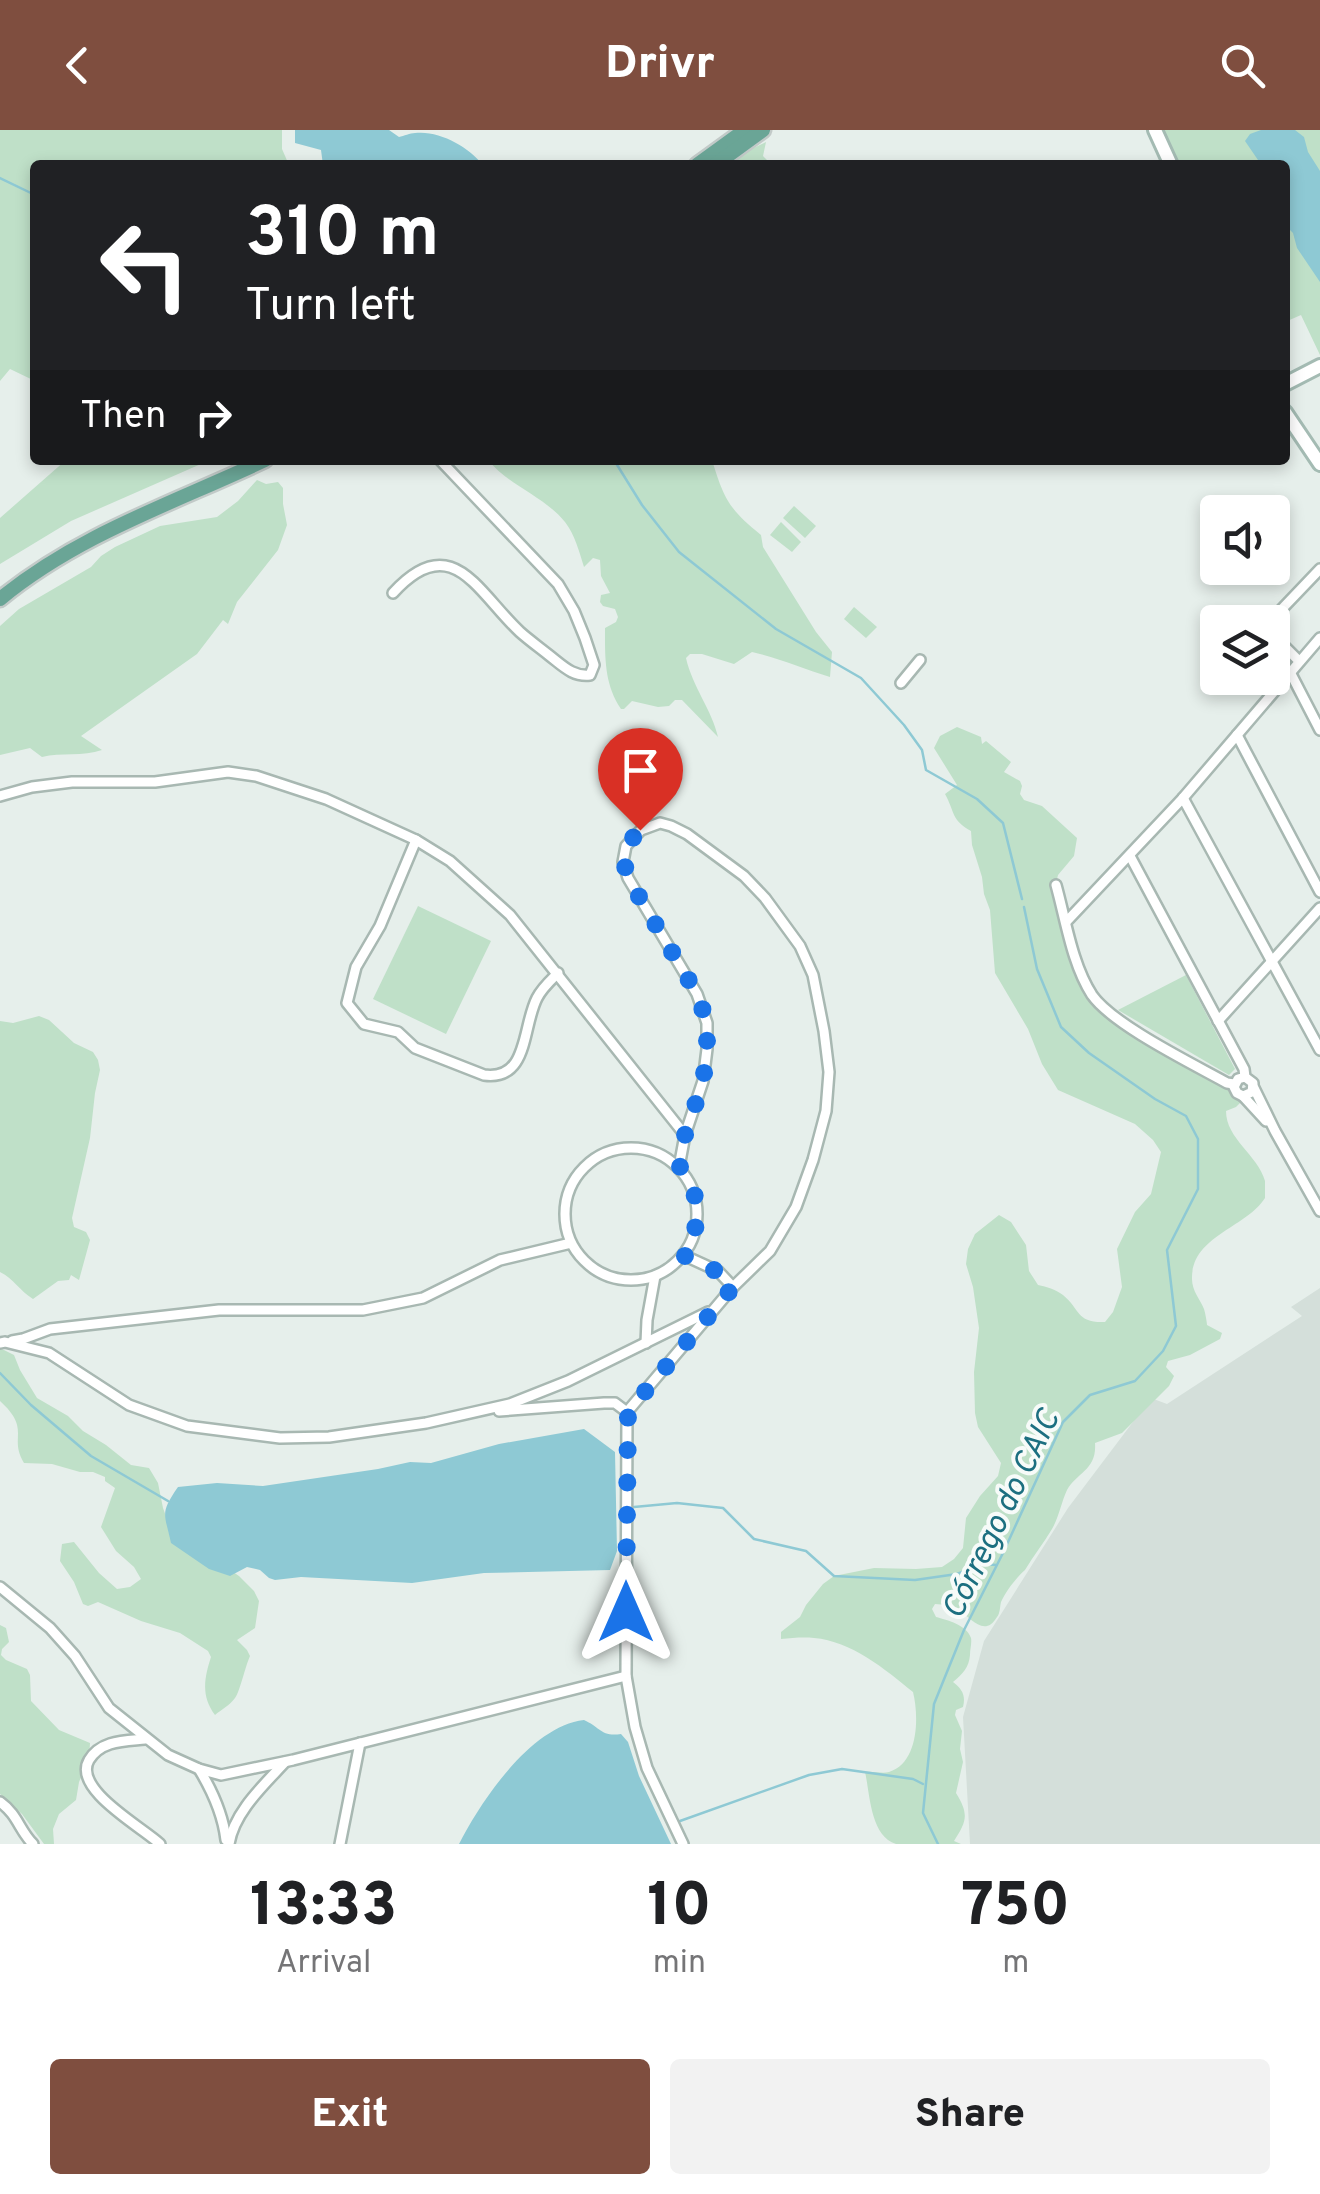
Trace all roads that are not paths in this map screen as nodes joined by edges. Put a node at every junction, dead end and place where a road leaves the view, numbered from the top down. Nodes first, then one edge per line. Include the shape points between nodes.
1 (746, 130) edge
2 (763, 130) edge
3 (1155, 130) edge
4 (703, 160) edge
5 (722, 160) edge
6 (1168, 160) edge
7 (1320, 366) edge
8 (1290, 381) edge
9 (1290, 418) edge
10 (1315, 446) edge
11 (1320, 464) edge
12 (233, 465) edge
13 (254, 465) edge
14 (445, 465) edge
15 (1320, 568) edge
16 (0, 587) edge
17 (394, 593) dead end
18 (0, 599) edge
19 (1286, 605) edge
20 (1320, 638) edge
21 (1290, 652) edge
22 (921, 659) dead end
23 (1299, 661) junction
24 (1290, 672) joint
25 (900, 684) dead end
26 (1271, 695) edge
27 (1320, 730) edge
28 (1237, 735) junction
29 (0, 796) edge
30 (1183, 798) junction
31 (416, 840) junction
32 (1130, 856) junction
33 (1056, 885) dead end
34 (1320, 892) edge
35 (1320, 908) edge
36 (1066, 922) junction
37 (1272, 963) junction
38 (558, 973) junction
39 (1218, 1021) junction
40 (1320, 1050) edge
41 (1245, 1077) junction
42 (1234, 1084) junction
43 (1254, 1086) junction
44 (1243, 1096) junction
45 (1275, 1131) junction
46 (685, 1135) junction
47 (680, 1167) junction
48 (1320, 1211) edge
49 (571, 1243) junction
50 (683, 1255) junction
51 (654, 1276) junction
52 (733, 1287) junction
53 (715, 1308) junction
54 (36, 1335) junction
55 (2, 1342) edge
56 (646, 1343) junction
57 (35, 1348) junction
58 (628, 1412) junction
59 (470, 1414) junction
60 (0, 1587) edge
61 (626, 1676) junction
62 (147, 1739) junction
63 (360, 1742) junction
64 (285, 1762) junction
65 (199, 1769) junction
66 (0, 1802) edge
67 (33, 1844) edge
68 (160, 1844) edge
69 (228, 1844) edge
70 (340, 1844) edge
71 (683, 1844) edge

1 - 4 main road
2 - 5 main road
3 - 6 main road
7 - 8 main road
9 - 10 main road
10 - 11 main road
12 - 16 main road via 104,522
13 - 18 main road via 96,536
14 - 17 street via 558,584 585,638 594,665 590,675 569,671 520,632 470,578 446,565 408,576
15 - 19 street
20 - 23 street
21 - 23 street
22 - 25 street
23 - 24 street
24 - 27 street
26 - 28 street
28 - 30 street
28 - 34 street
29 - 31 street via 72,782 155,782 228,772 326,798
30 - 32 street
30 - 37 street
31 - 38 street via 510,915
31 - 38 street via 356,967 348,1003 364,1024 398,1032 414,1048 464,1068 506,1074 517,1064 536,999
32 - 36 street
32 - 39 street
33 - 36 street
35 - 37 street
36 - 42 street via 1080,972 1103,1008
37 - 39 street
37 - 40 street
38 - 46 street
39 - 41 street
41 - 42 street
41 - 43 street
42 - 44 street
43 - 44 street
43 - 45 street
44 - 45 street
45 - 48 street
46 - 47 street
46 - 52 street via 703,1082 707,1022 623,862 640,830 660,824 703,844 765,898 813,975 824,1032 828,1092 814,1160 770,1251
47 - 49 street via 643,1148 602,1154 572,1182 565,1223
47 - 50 street via 691,1183 698,1220
49 - 51 street via 598,1271 635,1280
49 - 54 street via 500,1260 423,1298 363,1310 219,1310
50 - 51 street
50 - 52 street
51 - 56 street
52 - 53 street
53 - 56 street
53 - 58 street
54 - 55 street
54 - 57 street
55 - 57 street
56 - 59 street via 568,1382
57 - 59 street via 129,1405 187,1426 330,1437
58 - 59 street via 604,1402
58 - 61 street
60 - 62 street via 50,1628 108,1708
61 - 63 street
61 - 71 street via 647,1768
62 - 65 street
62 - 68 street via 107,1744 85,1771 94,1791
63 - 64 street
63 - 70 street
64 - 65 street via 221,1775
64 - 69 street via 250,1800
65 - 69 street via 222,1814
66 - 67 street

